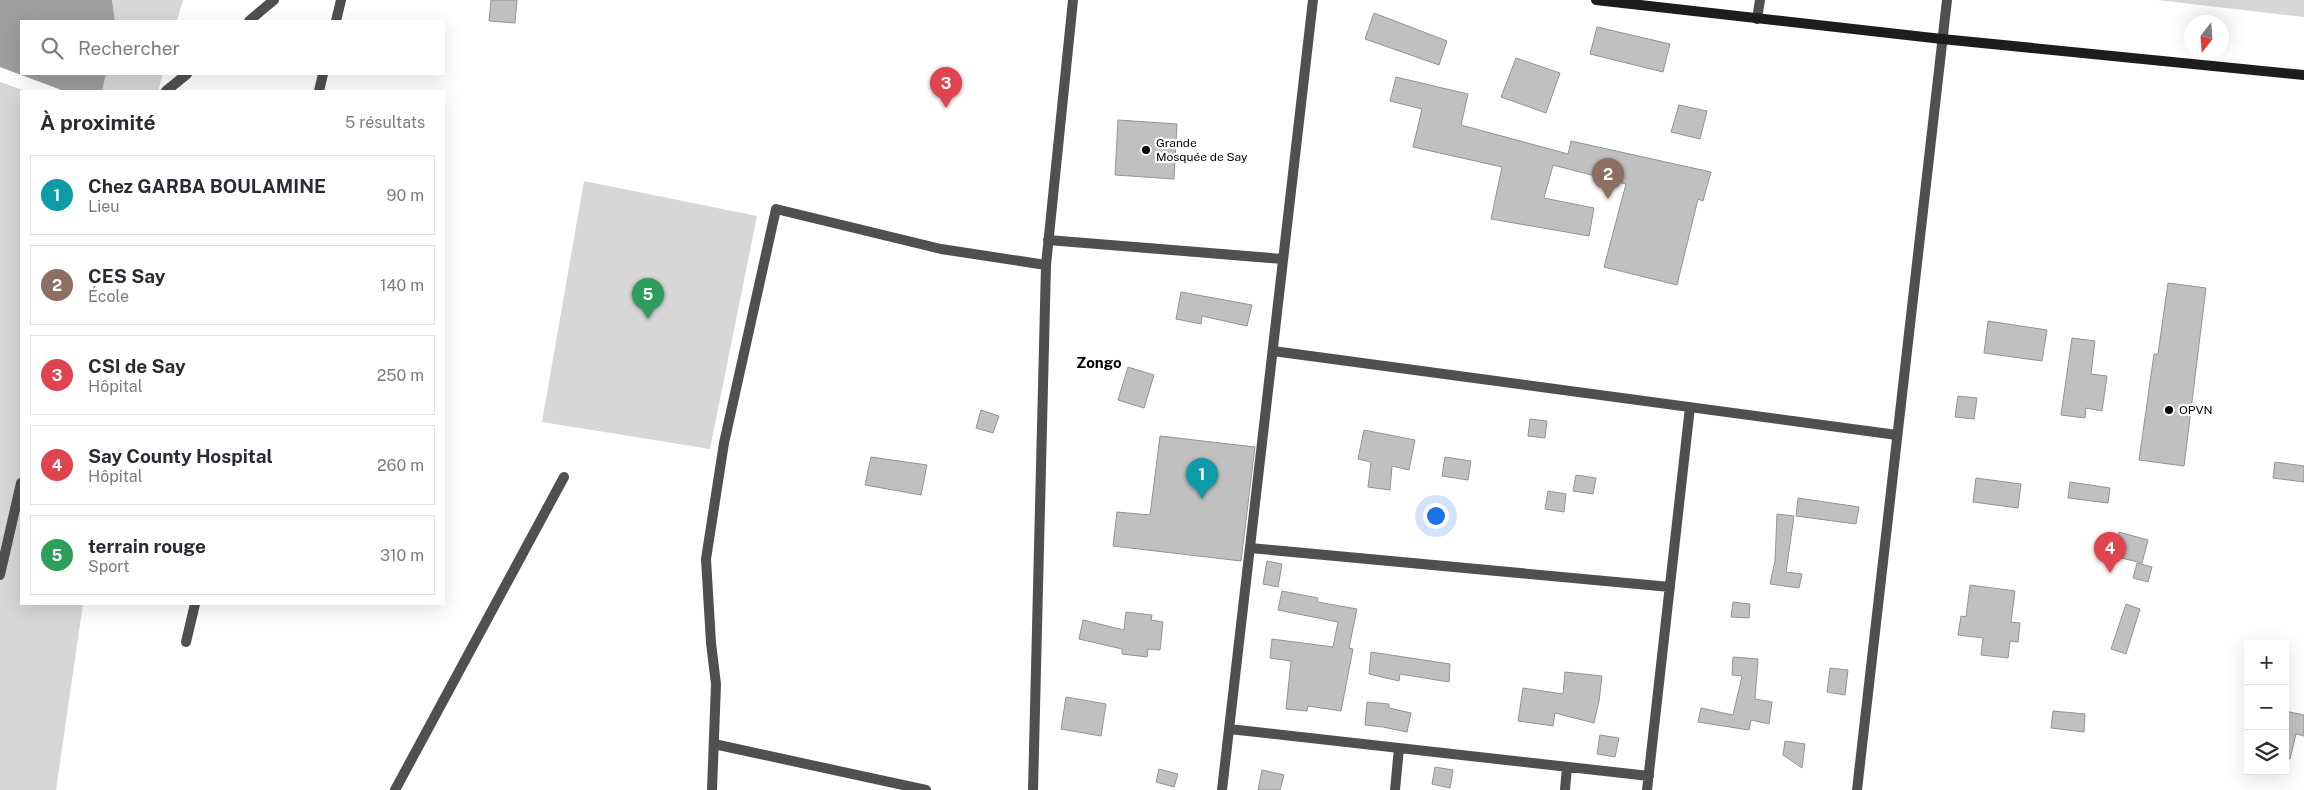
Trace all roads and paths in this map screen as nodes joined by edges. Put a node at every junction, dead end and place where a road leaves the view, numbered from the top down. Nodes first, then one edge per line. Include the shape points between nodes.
1 (274, 0) edge
2 (341, 0) edge
3 (1073, 0) edge
4 (1313, 0) edge
5 (1596, 0) edge
6 (1760, 0) edge
7 (1946, 0) edge
8 (1652, 3) edge
9 (1757, 19) junction
10 (250, 20) edge
11 (336, 20) edge
12 (1942, 39) junction
13 (186, 75) edge
14 (323, 75) edge
15 (2304, 76) edge
16 (167, 90) edge
17 (319, 90) edge
18 (1048, 240) junction
19 (1283, 258) junction
20 (1046, 265) junction
21 (1273, 351) junction
22 (1690, 407) junction
23 (1897, 435) junction
24 (564, 478) dead end
25 (20, 487) edge
26 (1250, 548) junction
27 (0, 576) edge
28 (1670, 588) junction
29 (195, 605) edge
30 (186, 642) dead end
31 (1229, 729) junction
32 (714, 744) junction
33 (1399, 748) junction
34 (1567, 767) junction
35 (1649, 776) junction
36 (395, 790) edge
37 (712, 790) edge
38 (926, 790) edge
39 (1033, 790) edge
40 (1222, 790) edge
41 (1395, 790) edge
42 (1565, 790) edge
43 (1647, 790) edge
44 (1857, 790) edge

1 - 10 street
2 - 11 street
3 - 18 street
4 - 19 street
5 - 8 street
6 - 9 street
7 - 12 street
8 - 9 street
9 - 12 street
12 - 15 street
12 - 23 street
13 - 16 street
14 - 17 street
18 - 19 street
18 - 20 street
19 - 21 street
20 - 32 street via 941,250 776,209 724,443 706,559 716,684
20 - 39 street
21 - 22 street
21 - 26 street
22 - 23 street
22 - 28 street
23 - 44 street
24 - 36 street
25 - 27 street
26 - 28 street
26 - 31 street
28 - 35 street
29 - 30 street
31 - 33 street
31 - 40 street
32 - 37 street
32 - 38 street
33 - 34 street
33 - 41 street
34 - 35 street
34 - 42 street
35 - 43 street

